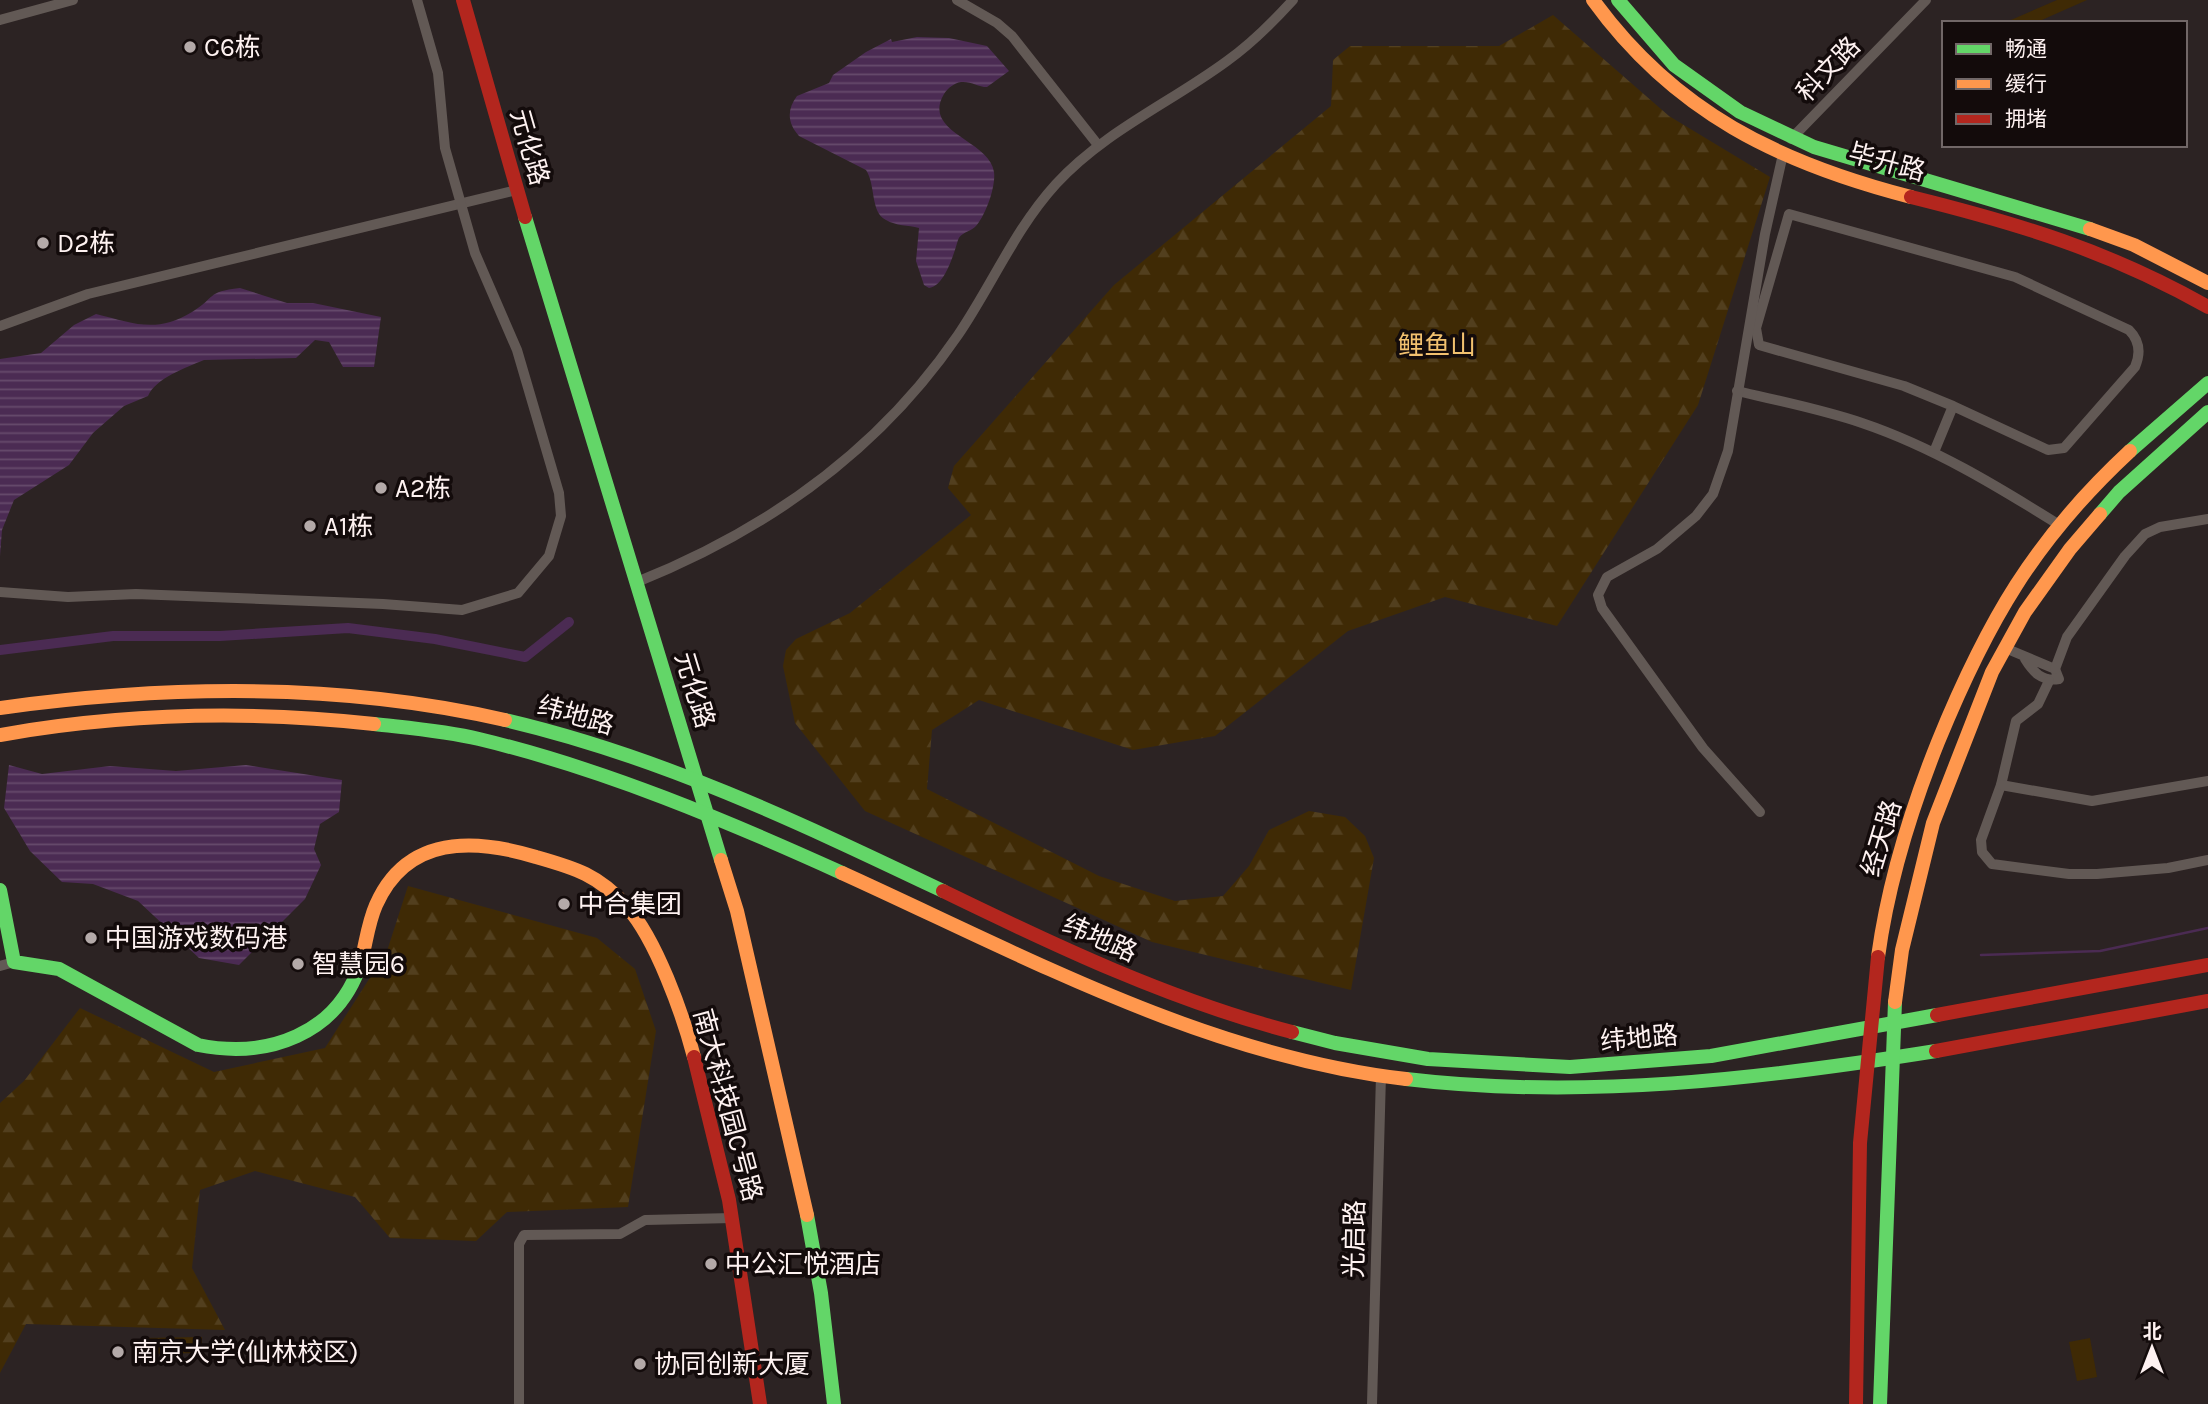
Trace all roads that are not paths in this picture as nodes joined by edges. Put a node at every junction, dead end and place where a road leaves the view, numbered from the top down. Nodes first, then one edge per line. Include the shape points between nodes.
1 (73, 0) edge
2 (417, 0) edge
3 (463, 0) edge
4 (957, 0) edge
5 (1293, 0) edge
6 (1592, 0) edge
7 (1618, 0) edge
8 (1926, 0) edge
9 (0, 20) edge
10 (1791, 139) junction
11 (1098, 145) junction
12 (1783, 154) junction
13 (517, 190) junction
14 (461, 204) junction
15 (2208, 283) edge
16 (2208, 307) edge
17 (0, 326) edge
18 (2208, 383) edge
19 (1737, 391) junction
20 (1953, 406) junction
21 (2208, 412) edge
22 (1934, 452) junction
23 (2208, 519) edge
24 (2060, 526) junction
25 (637, 582) junction
26 (0, 592) edge
27 (2005, 648) junction
28 (2025, 659) junction
29 (2055, 669) junction
30 (2049, 681) junction
31 (0, 708) edge
32 (0, 735) edge
33 (696, 779) junction
34 (2208, 781) edge
35 (2001, 785) junction
36 (1760, 812) dead end
37 (710, 816) junction
38 (2208, 860) edge
39 (0, 890) edge
40 (7, 964) edge
41 (2208, 965) edge
42 (2208, 1001) edge
43 (1893, 1022) junction
44 (1869, 1027) junction
45 (1891, 1059) junction
46 (1865, 1062) junction
47 (1381, 1075) junction
48 (733, 1218) junction
49 (519, 1404) edge
50 (760, 1404) edge
51 (834, 1404) edge
52 (1372, 1404) edge
53 (1856, 1404) edge
54 (1880, 1404) edge

1 - 9 street
2 - 14 street via 433,47 445,148
3 - 13 main road, 元化路
4 - 11 street via 1012,36
5 - 11 street via 1227,61
6 - 12 main road, 毕升路 via 1653,71 1709,116
7 - 10 main road, 毕升路 via 1661,53 1709,93
8 - 10 street, 科文路
10 - 15 main road, 毕升路 via 1837,157 2093,228 2139,246
11 - 25 street via 1056,184 1027,221 972,314 900,411 802,496 713,549
12 - 16 main road, 毕升路 via 1804,164 2059,237 2128,264
12 - 19 street
13 - 14 street
13 - 25 main road, 元化路
14 - 17 street via 88,294
14 - 26 street via 475,253 517,350 559,493 561,516 550,556 518,593 462,610
18 - 24 main road, 经天路 via 2160,422
19 - 22 street via 1864,423
19 - 36 street via 1725,463 1707,503 1657,550 1607,577 1598,595 1602,608 1703,748
20 - 20 street via 1904,386 1759,345 1756,328 1789,214 2015,277 2129,330 2138,341 2135,367 2060,450 2044,449
20 - 22 street
21 - 27 main road, 经天路 via 2111,501 2062,560
22 - 24 street
23 - 29 street via 2145,534 2067,637
24 - 44 main road, 经天路 via 2004,600 1970,663 1939,738 1892,883
25 - 33 main road, 元化路
27 - 28 street
27 - 43 main road, 经天路 via 1933,823 1902,950
28 - 29 street
28 - 30 street
29 - 30 street via 2059,679
30 - 35 street via 2038,704 2016,721
31 - 33 main road, 纬地路 via 112,694 248,691 359,697 478,713
32 - 37 main road, 纬地路 via 101,720 248,715 357,722 473,737 604,774
33 - 37 main road, 元化路
33 - 44 main road, 纬地路 via 792,818 1127,977 1250,1021 1339,1044 1478,1064 1615,1066 1712,1055
34 - 35 street via 2092,801
35 - 38 street via 1981,840 1982,852 1992,864 2097,874
37 - 47 main road, 纬地路 via 1185,1024 1262,1048
37 - 51 main road, 元化路 via 799,1174 821,1293
39 - 40 main road, 南大科技园C号路
40 - 48 main road, 南大科技园C号路 via 59,969 198,1045 235,1052 260,1050 296,1039 335,1009 355,978 371,919 387,884 427,852 473,844 591,874 615,890 640,927 691,1041
41 - 43 main road, 纬地路
42 - 45 main road, 纬地路
43 - 44 main road, 纬地路
43 - 45 main road, 经天路
44 - 46 main road, 经天路
45 - 46 main road, 纬地路
45 - 54 main road, 经天路
46 - 47 main road, 纬地路 via 1617,1088 1527,1090
46 - 53 main road, 经天路
47 - 52 street, 光启路
48 - 49 street via 646,1220 621,1234 524,1235 519,1244
48 - 50 main road, 南大科技园C号路

